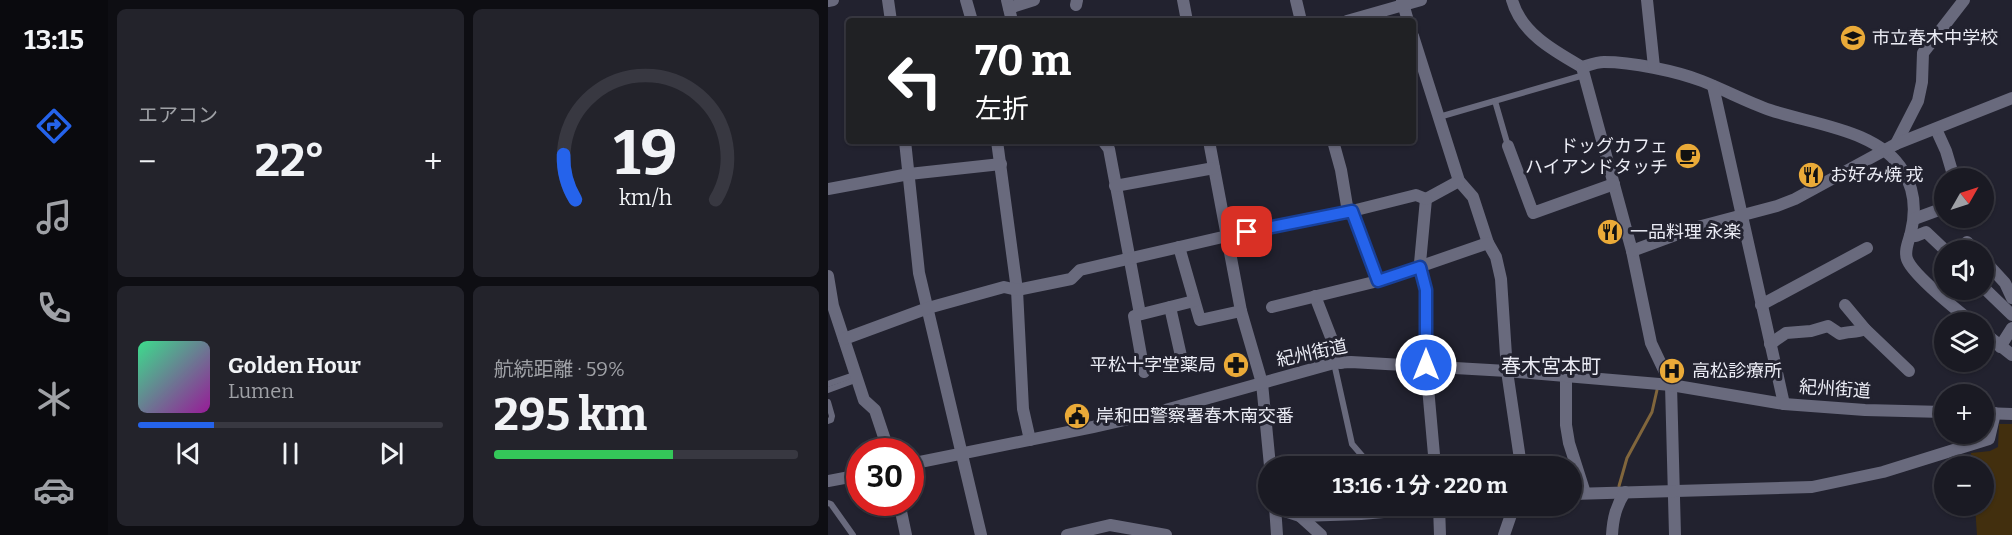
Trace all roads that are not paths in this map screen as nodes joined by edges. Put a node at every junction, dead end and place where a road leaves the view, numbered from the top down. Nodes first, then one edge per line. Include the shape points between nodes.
1 (833, 0) edge
2 (888, 0) edge
3 (966, 0) edge
4 (1034, 0) edge
5 (1183, 0) edge
6 (1296, 0) edge
7 (1421, 0) edge
8 (1512, 0) edge
9 (1647, 0) edge
10 (1964, 0) edge
11 (828, 1) edge
12 (1403, 3) edge
13 (1008, 4) edge
14 (891, 18) edge
15 (971, 18) edge
16 (1186, 18) edge
17 (1300, 18) edge
18 (1356, 18) edge
19 (1407, 18) edge
20 (1416, 47) edge
21 (1654, 68) junction
22 (1583, 71) junction
23 (1713, 86) junction
24 (2012, 98) edge
25 (1495, 101) junction
26 (1438, 117) junction
27 (1936, 129) junction
28 (905, 144) edge
29 (998, 144) edge
30 (1105, 144) edge
31 (1210, 144) edge
32 (1334, 144) edge
33 (1896, 144) junction
34 (1508, 146) joint
35 (1883, 151) junction
36 (1001, 164) junction
37 (1214, 168) junction
38 (1951, 168) edge
39 (909, 174) junction
40 (1459, 182) junction
41 (1614, 184) junction
42 (1115, 186) junction
43 (828, 189) edge
44 (1426, 199) junction
45 (1350, 211) junction
46 (1934, 212) edge
47 (1741, 215) junction
48 (1914, 219) junction
49 (1227, 236) junction
50 (1910, 236) junction
51 (1934, 240) edge
52 (1488, 243) junction
53 (1179, 247) junction
54 (1867, 248) dead end
55 (1632, 251) junction
56 (1128, 259) junction
57 (1420, 267) junction
58 (1994, 272) edge
59 (828, 276) edge
60 (1378, 281) junction
61 (1934, 284) edge
62 (1017, 290) junction
63 (1315, 296) junction
64 (1994, 298) edge
65 (2012, 298) edge
66 (1951, 300) edge
67 (1194, 301) junction
68 (1761, 305) junction
69 (1845, 305) dead end
70 (1170, 307) junction
71 (1272, 307) dead end
72 (928, 308) junction
73 (1241, 311) junction
74 (1962, 312) edge
75 (1140, 314) junction
76 (2012, 315) edge
77 (2012, 328) edge
78 (1864, 329) junction
79 (844, 339) junction
80 (1994, 342) edge
81 (1770, 344) junction
82 (2000, 347) junction
83 (2012, 355) edge
84 (1181, 356) dead end
85 (1337, 363) junction
86 (1426, 365) junction
87 (1507, 371) junction
88 (1910, 371) dead end
89 (1144, 372) dead end
90 (1566, 376) junction
91 (855, 378) junction
92 (1262, 383) junction
93 (828, 384) edge
94 (1671, 385) junction
95 (828, 390) edge
96 (828, 402) edge
97 (1784, 404) junction
98 (1934, 412) edge
99 (1994, 413) edge
100 (2011, 413) edge
101 (828, 421) edge
102 (884, 438) edge
103 (1030, 440) junction
104 (1973, 444) edge
105 (961, 453) junction
106 (1269, 456) edge
107 (1363, 456) edge
108 (1434, 456) edge
109 (1520, 456) edge
110 (924, 461) edge
111 (846, 478) edge
112 (828, 481) edge
113 (1673, 491) junction
114 (1625, 492) junction
115 (1582, 493) edge
116 (1585, 493) junction
117 (828, 503) edge
118 (902, 516) edge
119 (1276, 516) edge
120 (1300, 516) edge
121 (1439, 516) edge
122 (1511, 516) edge
123 (1072, 534) edge
124 (853, 535) edge
125 (906, 535) edge
126 (981, 535) edge
127 (1166, 535) edge
128 (1277, 535) edge
129 (1321, 535) edge
130 (1440, 535) edge
131 (1504, 535) edge
132 (1612, 535) edge
133 (1676, 535) edge

1 - 11 street
2 - 14 street
3 - 15 street
4 - 13 street
5 - 16 street
6 - 17 street
7 - 12 street
8 - 22 street via 1539,40
9 - 21 street
10 - 33 street via 1923,53 1918,101
12 - 18 street
12 - 19 street
20 - 26 street
21 - 22 street via 1602,62
21 - 23 street
22 - 25 lane
22 - 41 street
23 - 35 street via 1769,110 1854,134 1876,143
23 - 47 street
24 - 27 street
25 - 26 lane
25 - 34 lane
26 - 40 street
27 - 33 street
27 - 38 street
28 - 39 street
29 - 36 street
30 - 42 street
31 - 37 street
32 - 45 street
33 - 35 street
34 - 41 street via 1533,213
35 - 47 street via 1795,199
35 - 48 street via 1904,171 1914,195
36 - 39 street
36 - 62 street
37 - 42 street
37 - 49 street
39 - 43 street
39 - 72 street via 919,273
40 - 44 street
40 - 52 street via 1473,197
41 - 55 street
42 - 56 street
44 - 45 street via 1416,195
44 - 57 street
45 - 49 street
45 - 60 street
46 - 48 street
47 - 55 street
47 - 68 street
48 - 50 street
49 - 53 street
49 - 73 street
50 - 51 street via 1926,232
50 - 61 street via 1905,253 1908,262
52 - 57 street
52 - 87 street via 1501,279
53 - 56 street
53 - 67 street
54 - 68 street
55 - 94 street via 1651,343
56 - 62 street via 1080,270 1071,279
56 - 75 street
57 - 60 street
57 - 86 street via 1426,290
58 - 65 street
59 - 79 street
60 - 63 street
62 - 72 street via 1005,287
62 - 103 street via 1023,410
63 - 71 street
63 - 85 street
64 - 76 street
66 - 74 street
67 - 70 street
67 - 73 street via 1200,320
68 - 81 street
69 - 78 street
70 - 75 street
70 - 84 street
72 - 79 street
72 - 105 street
73 - 92 street
75 - 89 street via 1134,316
77 - 82 street
78 - 81 street via 1840,334 1828,326 1786,333
78 - 88 street
79 - 91 street
80 - 82 street
81 - 97 street
82 - 83 street
85 - 86 street, 紀州街道
85 - 92 street, 紀州街道
85 - 107 lane via 1352,444
86 - 87 street, 紀州街道
86 - 108 street
87 - 90 street, 紀州街道
87 - 109 street
90 - 94 street, 紀州街道
90 - 116 street via 1566,425
91 - 93 lane
91 - 95 lane
91 - 102 street via 864,400 875,410
92 - 103 street, 紀州街道 via 1151,414
92 - 106 street
94 - 97 street, 紀州街道
94 - 113 street
96 - 101 lane via 832,416
97 - 98 street, 紀州街道
99 - 100 street
103 - 105 street, 紀州街道
104 - 113 street via 1883,472 1812,488
105 - 110 street, 紀州街道
105 - 126 street
111 - 112 street
113 - 114 street
113 - 133 street
114 - 116 street
114 - 132 street via 1617,505
115 - 116 street
117 - 124 lane
118 - 125 street
119 - 128 street
120 - 129 street
121 - 130 street
122 - 131 street
123 - 127 street via 1110,525

